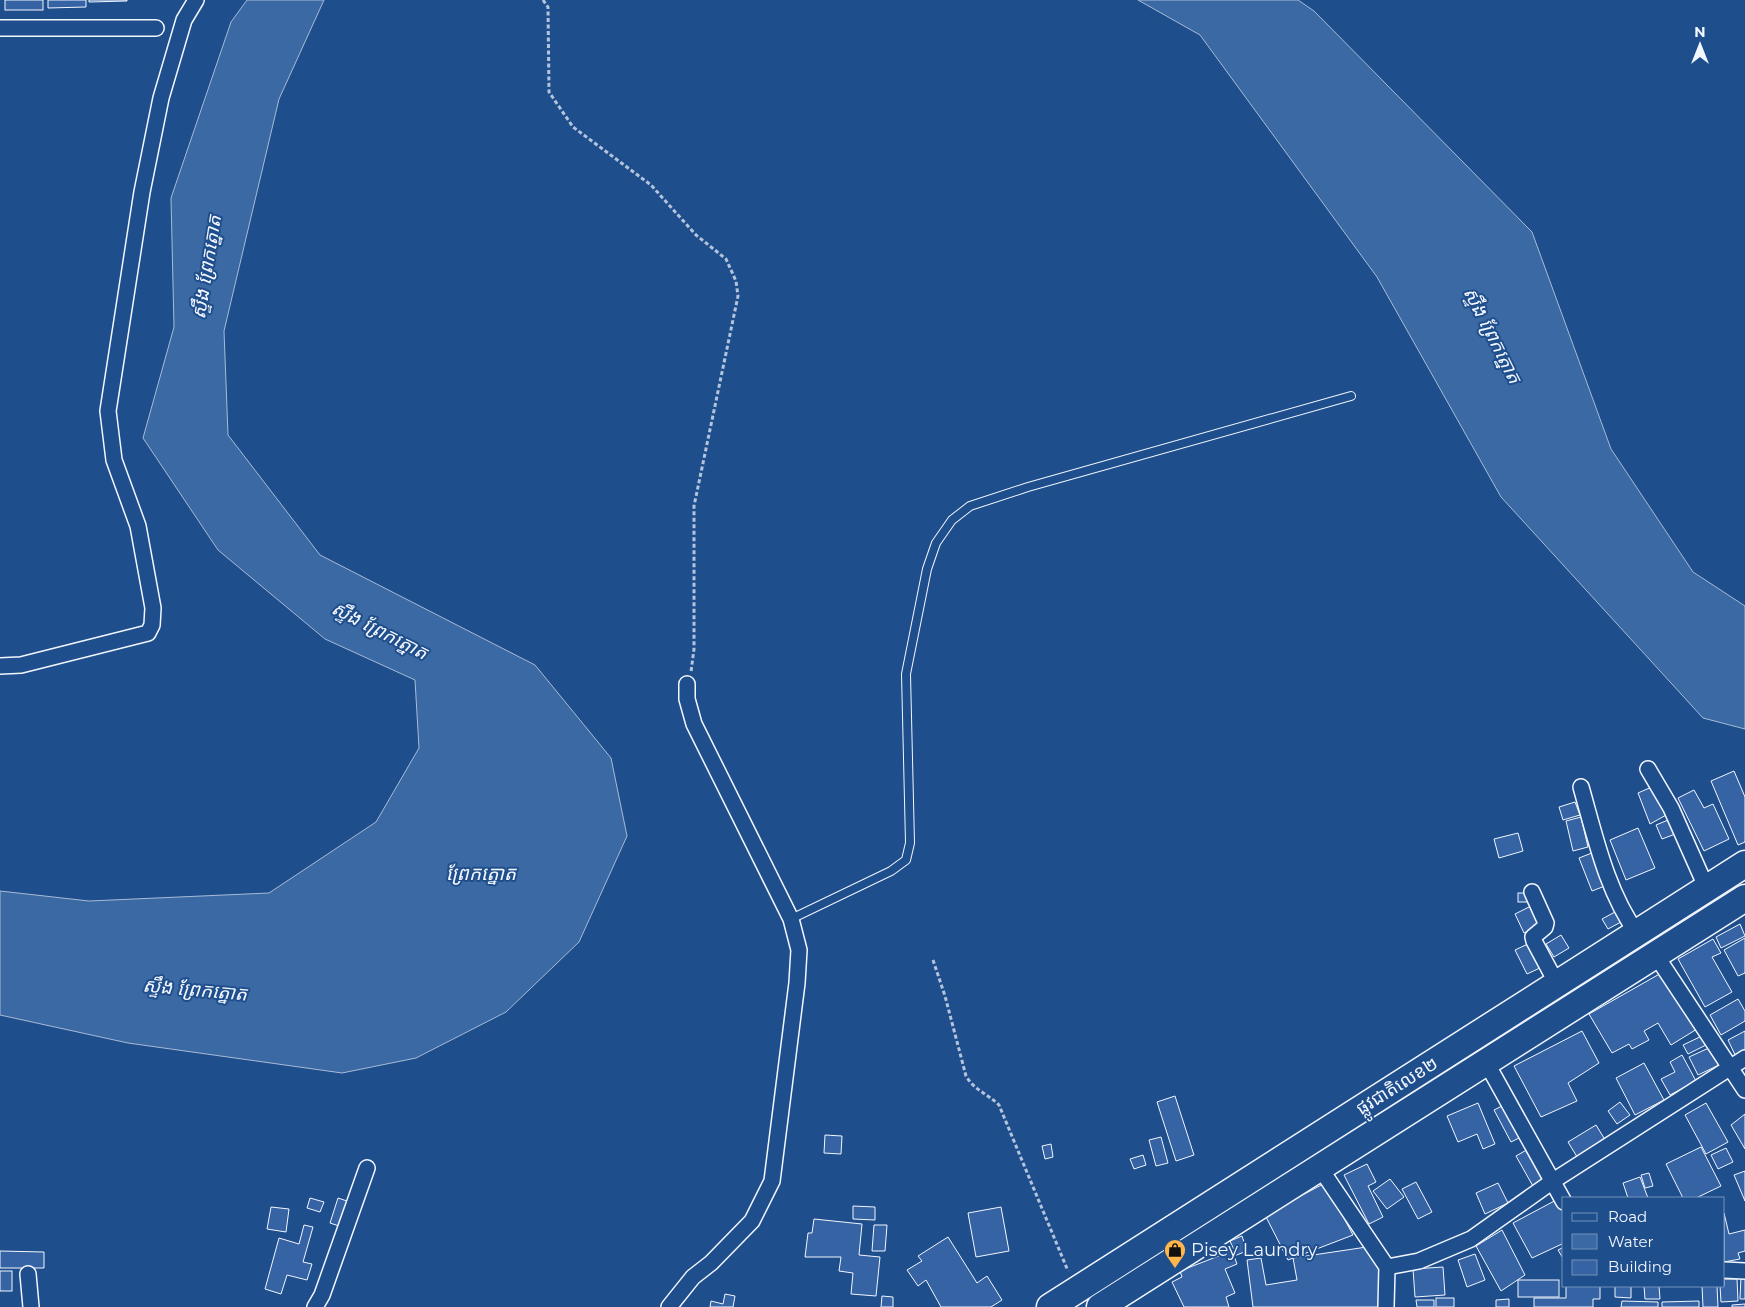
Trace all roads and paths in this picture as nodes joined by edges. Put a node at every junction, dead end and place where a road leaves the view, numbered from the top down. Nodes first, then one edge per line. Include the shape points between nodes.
1 (196, 0) edge
2 (544, 0) edge
3 (0, 28) edge
4 (156, 28) dead end
5 (1351, 396) dead end
6 (0, 666) edge
7 (687, 684) joint
8 (1648, 770) dead end
9 (1581, 788) dead end
10 (1745, 864) edge
11 (1707, 888) junction
12 (1532, 892) dead end
13 (1745, 898) edge
14 (791, 919) junction
15 (1637, 933) junction
16 (1656, 954) junction
17 (933, 960) dead end
18 (1557, 984) junction
19 (1745, 1058) edge
20 (1486, 1062) junction
21 (1730, 1068) junction
22 (1745, 1090) edge
23 (367, 1168) dead end
24 (1320, 1168) junction
25 (1553, 1181) junction
26 (1562, 1198) edge
27 (1387, 1267) junction
28 (1725, 1270) edge
29 (1745, 1271) edge
30 (28, 1274) dead end
31 (1116, 1286) junction
32 (1076, 1290) junction
33 (31, 1307) edge
34 (315, 1307) edge
35 (670, 1307) edge
36 (1050, 1307) edge
37 (1100, 1307) edge
38 (1386, 1307) edge

1 - 6 street via 184,20 161,98 142,192 108,411 114,460 138,526 153,608 152,625 148,634 21,665
2 - 7 path via 548,7 549,92 573,127 651,185 696,235 726,259 736,281 738,296 694,506 694,648
3 - 4 street
5 - 14 lane via 1028,487 970,506 952,520 936,543 927,569 906,674 910,843 906,860 891,871
7 - 14 street via 694,724
8 - 11 street via 1671,808
9 - 15 street via 1593,832 1622,910
10 - 11 highway, ផ្លូវជាតិលេខ២
11 - 15 highway, ផ្លូវជាតិលេខ២
12 - 18 street via 1546,923 1533,937 1534,941
13 - 16 highway, ផ្លូវជាតិលេខ២
14 - 35 street via 799,950 797,983 772,1181 752,1221 693,1278
15 - 18 highway, ផ្លូវជាតិលេខ២
16 - 20 highway, ផ្លូវជាតិលេខ២
16 - 21 street
17 - 32 path via 966,1076 971,1084 999,1105
18 - 31 highway, ផ្លូវជាតិលេខ២
19 - 21 street
20 - 24 highway, ផ្លូវជាតិលេខ២
20 - 25 street
21 - 22 street
21 - 25 street
23 - 34 street
24 - 27 street
24 - 31 highway, ផ្លូវជាតិលេខ២
25 - 26 street
25 - 27 street via 1471,1238 1419,1261
27 - 38 street
28 - 29 street
30 - 33 street
31 - 32 highway, ផ្លូវជាតិលេខ២
31 - 37 highway, ផ្លូវជាតិលេខ២
32 - 36 highway, ផ្លូវជាតិលេខ២

